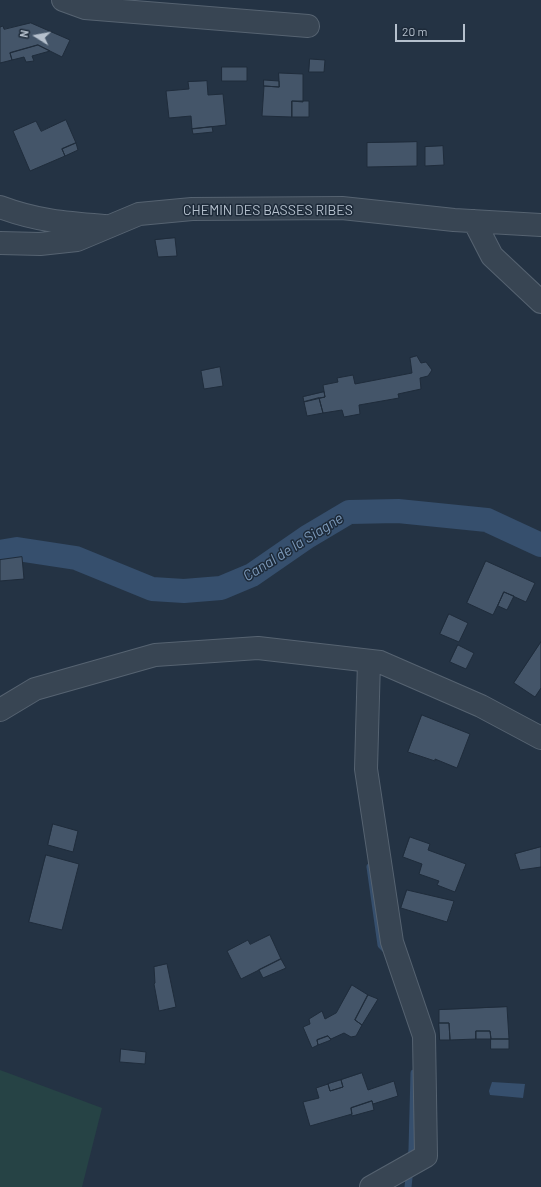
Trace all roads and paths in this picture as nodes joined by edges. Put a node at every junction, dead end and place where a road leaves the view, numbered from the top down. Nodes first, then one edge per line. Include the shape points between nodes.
1 (63, 0) edge
2 (308, 26) dead end
3 (0, 207) edge
4 (474, 221) junction
5 (541, 225) edge
6 (108, 227) junction
7 (0, 243) edge
8 (541, 302) edge
9 (369, 661) junction
10 (0, 710) edge
11 (541, 738) edge
12 (371, 1187) edge

1 - 2 street via 85,8
3 - 6 street via 24,216 53,222
4 - 5 street, CHEMIN DES BASSES RIBES
4 - 6 street, CHEMIN DES BASSES RIBES via 342,208 192,209 139,214
4 - 8 street via 492,256
6 - 7 street, CHEMIN DES BASSES RIBES via 77,240 40,244
9 - 10 street via 258,648 155,655 35,689
9 - 11 street via 380,662 481,706
9 - 12 street via 366,769 392,942 424,1036 426,1156

